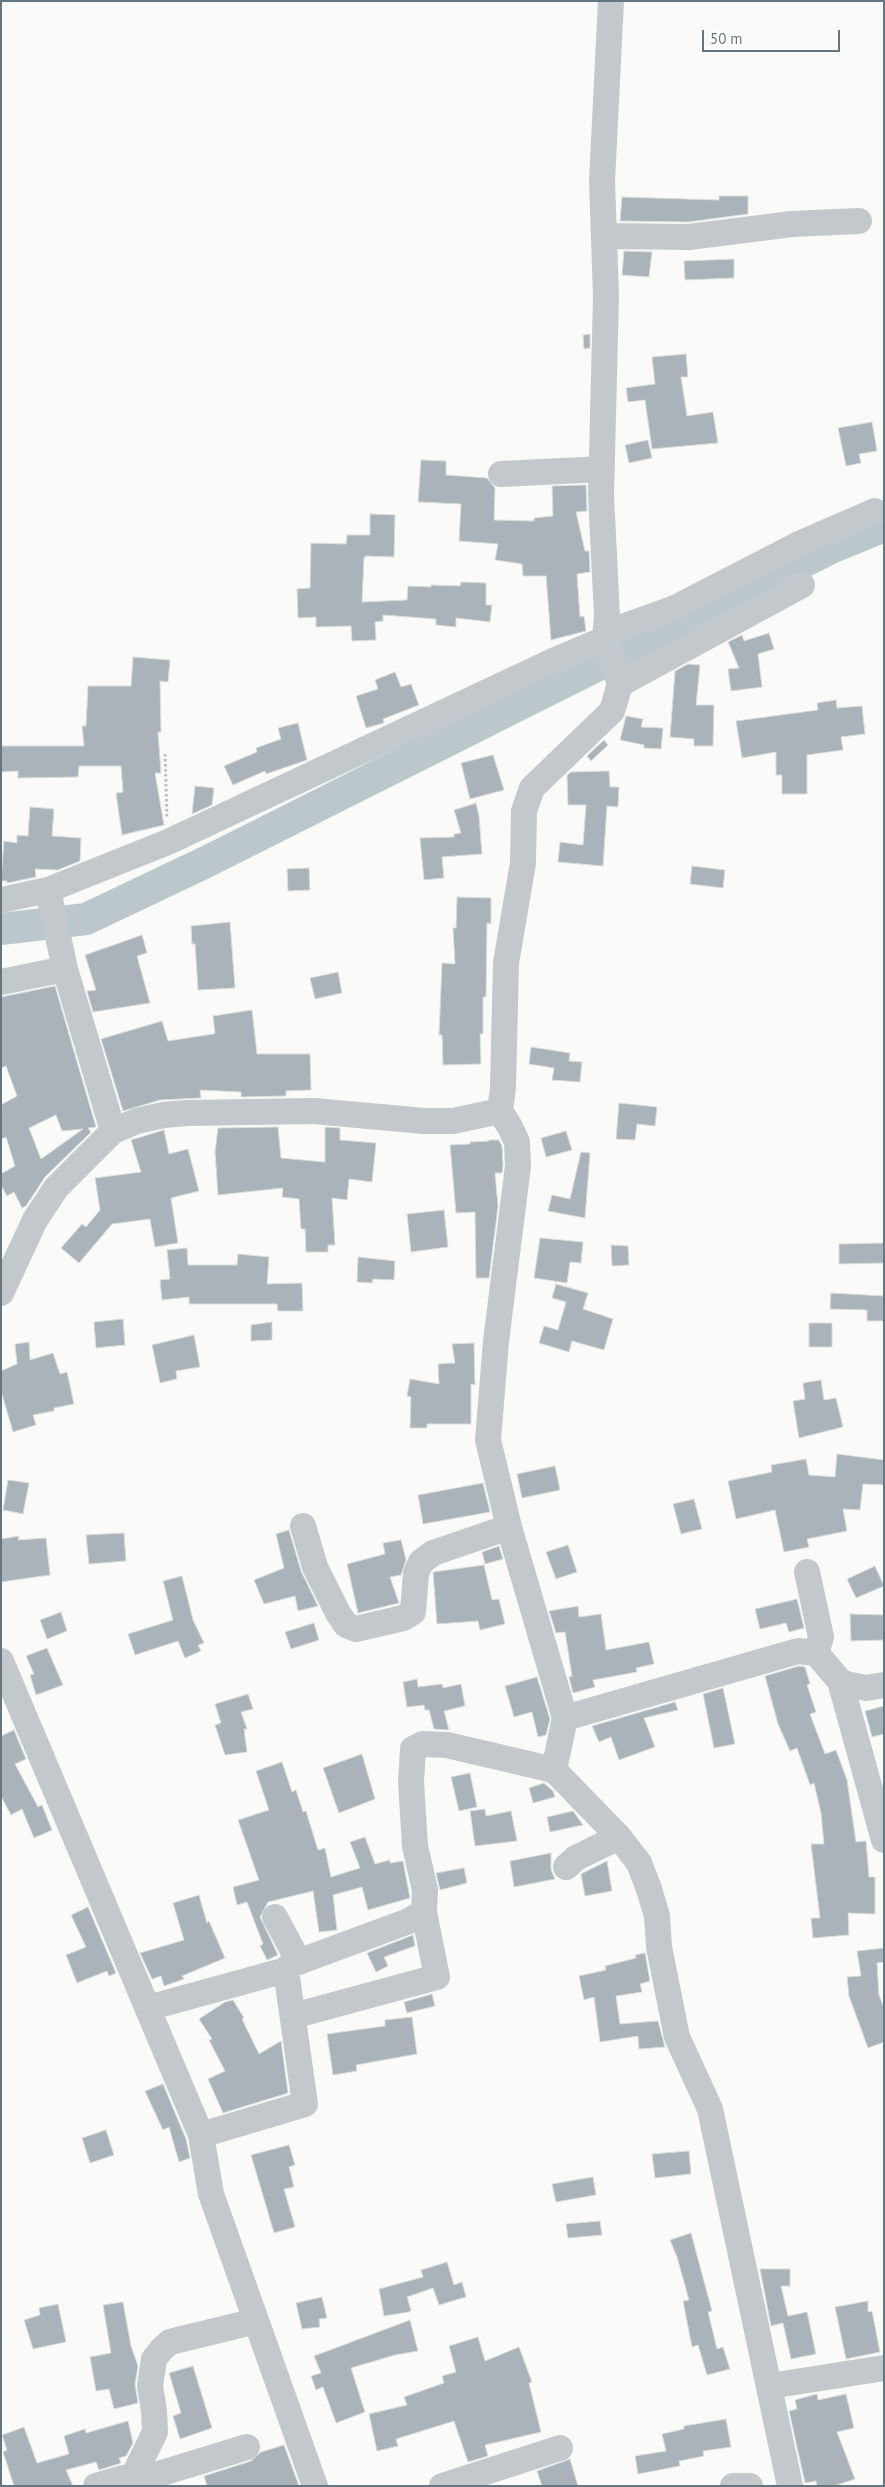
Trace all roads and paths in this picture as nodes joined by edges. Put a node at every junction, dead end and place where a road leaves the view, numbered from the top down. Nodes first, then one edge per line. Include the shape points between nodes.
1 (611, 1) edge
2 (859, 221) dead end
3 (604, 236) junction
4 (602, 469) junction
5 (501, 474) dead end
6 (875, 511) dead end
7 (802, 585) dead end
8 (607, 645) junction
9 (619, 682) junction
10 (165, 754) dead end
11 (168, 842) junction
12 (50, 895) junction
13 (1, 900) edge
14 (65, 969) junction
15 (1, 982) edge
16 (500, 1111) junction
17 (113, 1131) junction
18 (1, 1293) edge
19 (303, 1526) dead end
20 (509, 1527) junction
21 (807, 1572) dead end
22 (816, 1653) junction
23 (1, 1661) edge
24 (840, 1681) junction
25 (884, 1685) edge
26 (565, 1718) junction
27 (554, 1770) junction
28 (619, 1837) junction
29 (884, 1840) edge
30 (566, 1867) dead end
31 (424, 1912) junction
32 (275, 1917) dead end
33 (292, 1966) junction
34 (148, 2008) junction
35 (293, 2016) junction
36 (202, 2135) junction
37 (256, 2321) junction
38 (884, 2368) edge
39 (770, 2386) junction
40 (247, 2447) dead end
41 (560, 2448) dead end
42 (135, 2482) edge
43 (788, 2485) edge
44 (96, 2486) edge
45 (315, 2486) edge
46 (442, 2486) edge
47 (733, 2486) edge
48 (750, 2486) edge

1 - 3 street via 602,181
2 - 3 street via 792,224 698,236
3 - 4 street via 606,296
4 - 5 street
4 - 8 street
6 - 8 street via 797,545 675,608 620,628
7 - 9 street
8 - 9 street
8 - 11 street via 553,662
9 - 16 street via 612,711 532,788 524,811 522,863 506,963
10 - 11 path
11 - 12 street
12 - 13 street
12 - 14 street
14 - 15 street
14 - 17 street
16 - 17 street via 453,1121 314,1111 188,1113 137,1121
16 - 20 street via 516,1142 518,1166 496,1341 488,1440
17 - 18 street via 56,1188 35,1220
19 - 20 street via 315,1567 338,1613 346,1625 356,1629 403,1618 413,1612 416,1573 421,1562 433,1554
20 - 26 street
21 - 22 street via 821,1637
22 - 24 street
22 - 26 street via 798,1650
23 - 34 street
24 - 25 street via 866,1688
24 - 29 street
26 - 27 street
27 - 28 street
27 - 31 street via 447,1745 423,1744 414,1749 411,1782 414,1836 425,1890
28 - 30 street via 576,1858
28 - 39 street via 639,1863 649,1889 657,1916 659,1947 677,2037 710,2108
31 - 33 street via 416,1918
31 - 35 street via 437,1977
32 - 33 street
33 - 34 street
33 - 35 street
34 - 36 street
35 - 36 street via 305,2104
36 - 37 street via 211,2194
37 - 42 street via 170,2342 154,2359 150,2386 155,2432
37 - 45 street
38 - 39 street
39 - 43 street
40 - 42 street
41 - 46 street
42 - 44 street via 123,2478
47 - 48 street

